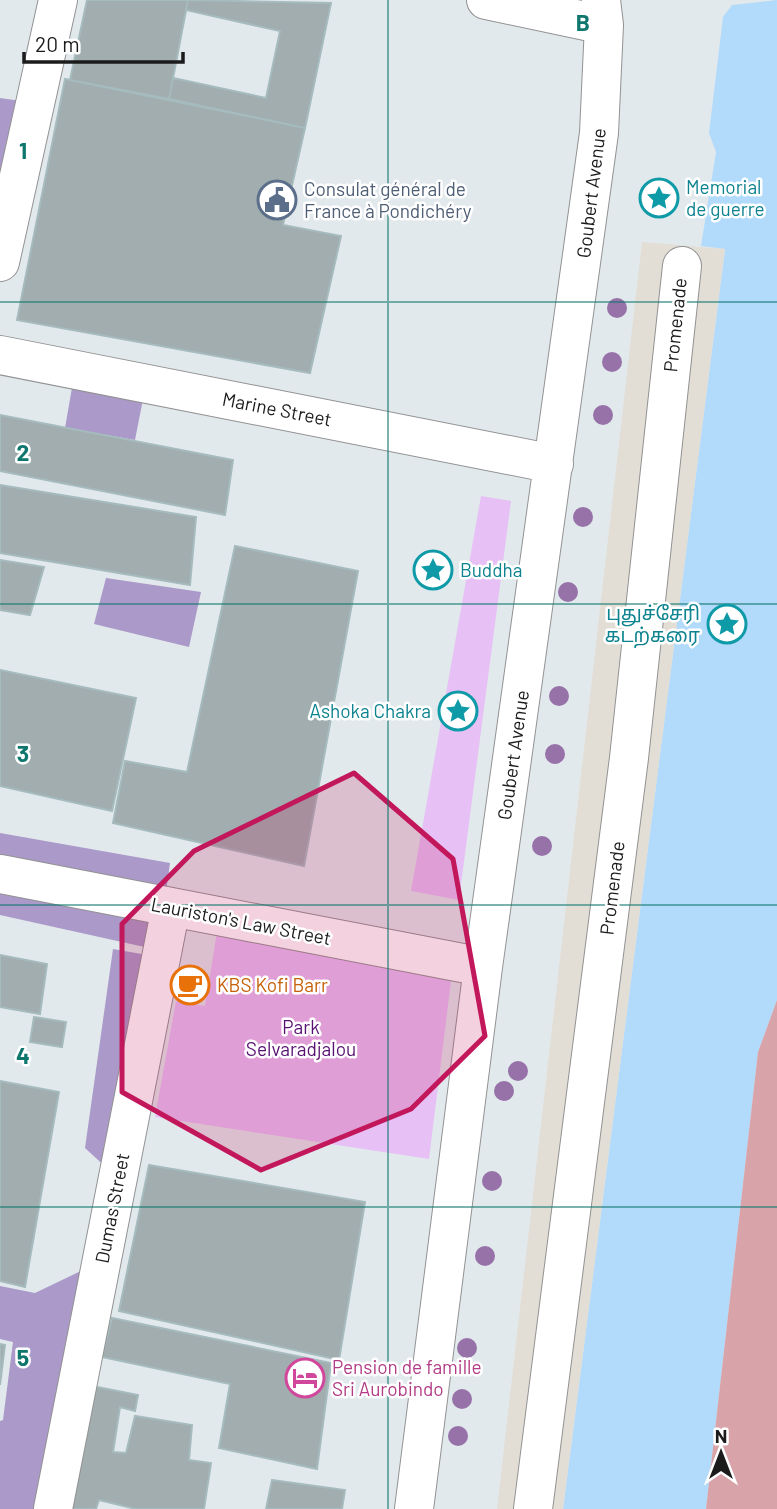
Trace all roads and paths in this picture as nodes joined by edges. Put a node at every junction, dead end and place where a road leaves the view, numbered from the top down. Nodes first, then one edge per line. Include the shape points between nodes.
1 (58, 0) edge
2 (486, 0) edge
3 (603, 13) edge
4 (0, 262) edge
5 (682, 266) dead end
6 (0, 355) edge
7 (554, 464) junction
8 (0, 874) edge
9 (170, 907) junction
10 (483, 967) junction
11 (53, 1509) edge
12 (414, 1509) edge
13 (533, 1509) edge

1 - 4 street
2 - 3 street
3 - 7 street, Goubert Avenue via 600,134
5 - 13 street, Promenade via 629,758
6 - 7 street, Marine Street
7 - 10 street, Goubert Avenue
8 - 9 street, Lauriston's Law Street
9 - 10 street, Lauriston's Law Street
9 - 11 street, Dumas Street
10 - 12 street, Goubert Avenue

